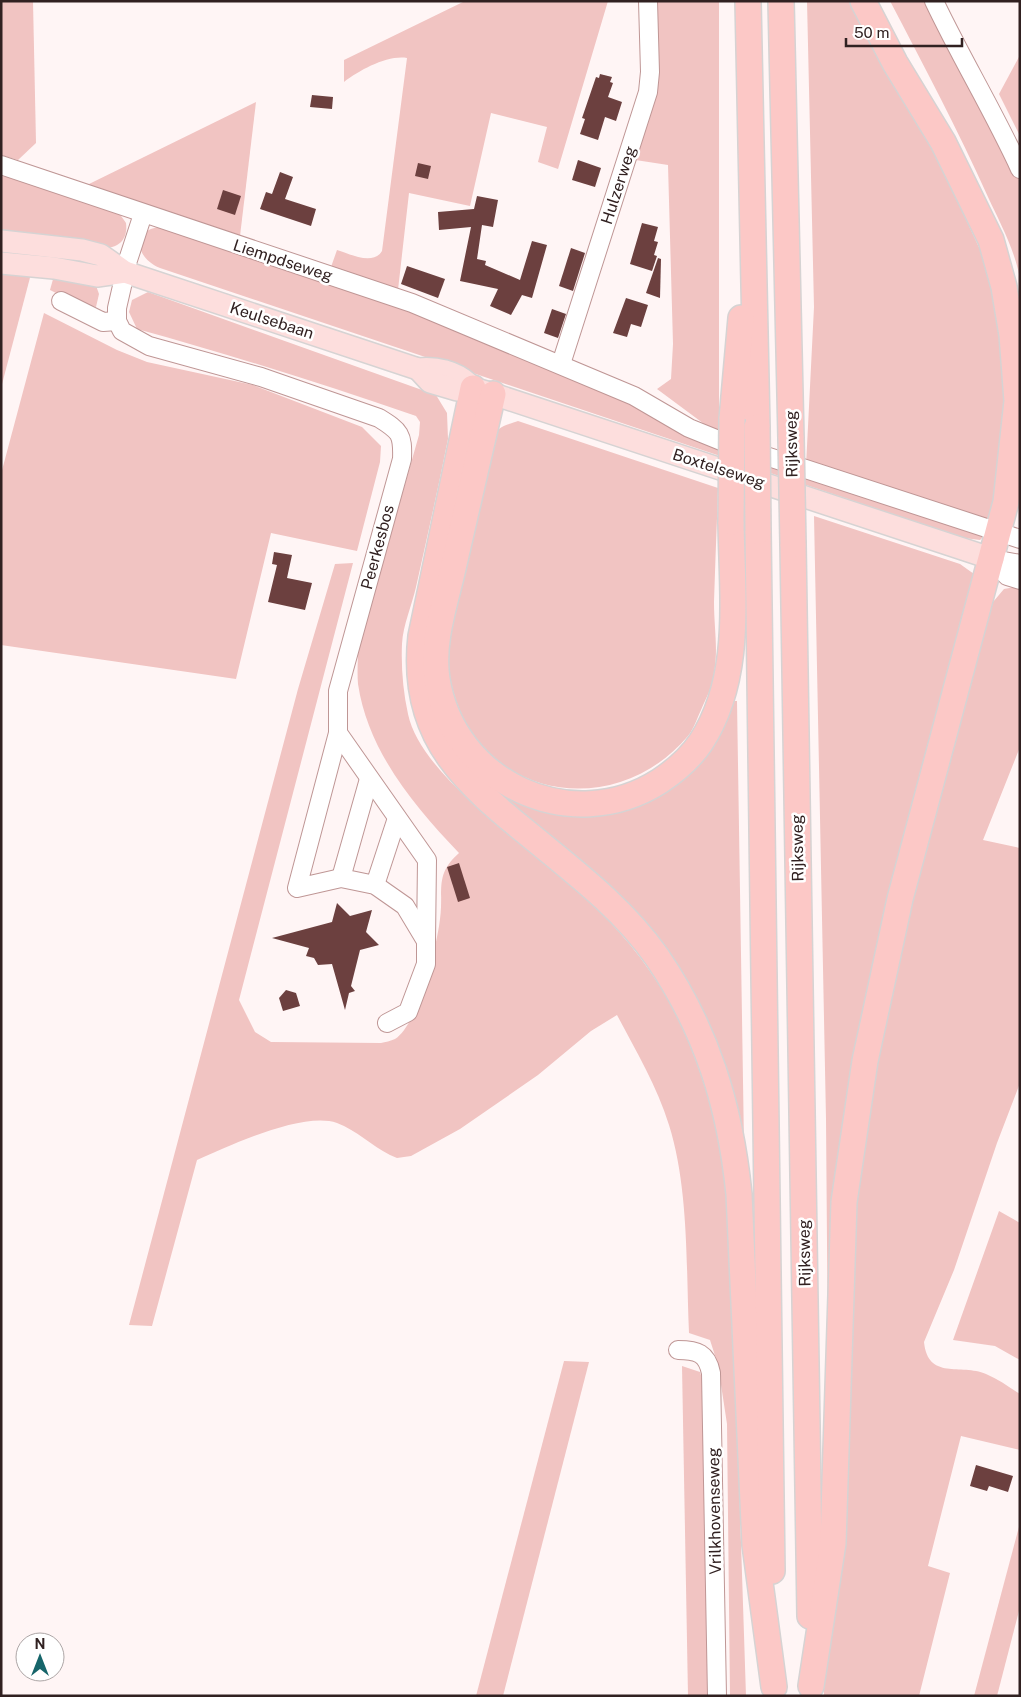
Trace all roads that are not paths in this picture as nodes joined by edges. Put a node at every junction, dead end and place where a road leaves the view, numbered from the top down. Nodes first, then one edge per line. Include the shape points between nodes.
1 (648, 1) edge
2 (748, 1) edge
3 (781, 1) edge
4 (863, 1) edge
5 (934, 1) edge
6 (1, 165) edge
7 (1020, 169) edge
8 (752, 191) junction
9 (143, 214) junction
10 (1, 241) edge
11 (1, 263) edge
12 (125, 272) junction
13 (61, 301) dead end
14 (116, 321) junction
15 (561, 364) junction
16 (418, 369) joint
17 (483, 391) junction
18 (1009, 536) edge
19 (993, 559) junction
20 (1020, 564) edge
21 (1020, 580) edge
22 (338, 733) junction
23 (369, 779) junction
24 (397, 818) junction
25 (341, 878) junction
26 (375, 885) junction
27 (426, 941) junction
28 (386, 1023) dead end
29 (678, 1350) dead end
30 (774, 1691) edge
31 (811, 1691) edge
32 (717, 1696) edge

1 - 15 street, Hulzerweg via 648,92
2 - 8 highway, Rijksweg
3 - 31 highway, Rijksweg, bridge
4 - 18 highway via 974,203 991,240 1004,287 1012,335 1017,401
5 - 7 street
6 - 9 street, Liempdseweg
8 - 17 highway, bridge via 732,419 731,653 721,702 700,744 668,776 631,796 581,804 528,795 514,788 480,763 458,738 441,699 435,664
8 - 30 highway, Rijksweg, bridge
9 - 12 street
9 - 15 street, Liempdseweg via 412,303
10 - 12 main road, Keulsebaan via 82,250 101,255
11 - 12 main road, Keulsebaan via 97,276
12 - 14 street
12 - 16 main road, Keulsebaan
13 - 14 street via 103,322
14 - 22 street, Peerkesbos via 122,331 149,346 270,380 379,418 397,429 403,441 402,459 338,691
15 - 18 street, Boxtelseweg via 634,396 690,428 726,443
16 - 17 main road, Boxtelseweg via 433,367 461,377
17 - 19 main road, Boxtelseweg
17 - 30 highway via 421,636 418,656 422,694 436,734 461,772 500,811 588,882 656,956 687,1008 715,1072 734,1147 739,1194 755,1545
18 - 19 highway
19 - 20 street, Boxtelseweg
19 - 21 street, Boxtelseweg via 1007,576
19 - 31 highway via 900,899 865,1061 844,1202 833,1543
22 - 23 street
22 - 25 street, Peerkesbos via 298,888
23 - 24 street
23 - 25 street
24 - 26 street
24 - 27 street via 427,860
25 - 26 street
26 - 27 street via 405,906
27 - 28 street via 426,964 408,1012
29 - 32 street, Vrilkhovenseweg via 700,1352 706,1357 711,1373

